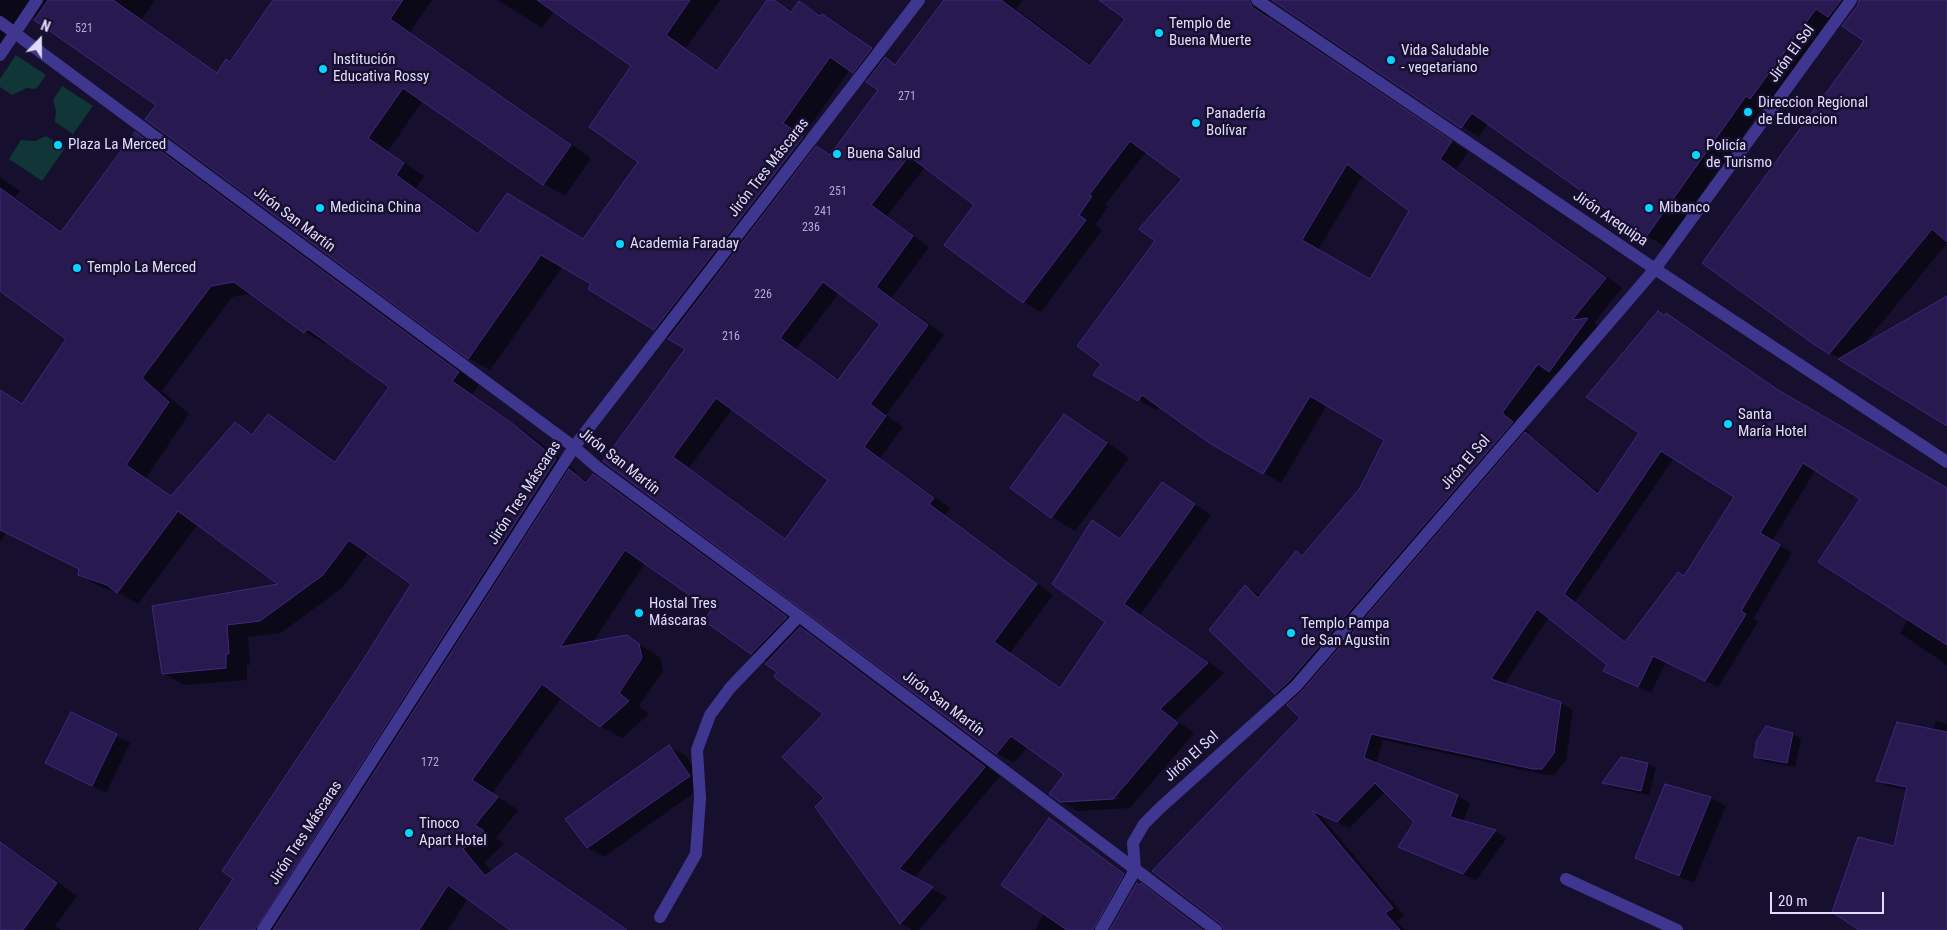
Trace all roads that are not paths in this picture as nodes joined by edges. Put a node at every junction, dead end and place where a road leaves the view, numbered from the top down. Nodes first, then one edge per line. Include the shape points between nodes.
1 (37, 0) edge
2 (919, 0) edge
3 (1257, 0) edge
4 (1852, 0) edge
5 (0, 22) edge
6 (15, 33) junction
7 (0, 56) edge
8 (1655, 269) junction
9 (574, 447) junction
10 (1947, 462) edge
11 (799, 616) junction
12 (1135, 870) junction
13 (1566, 879) dead end
14 (660, 917) dead end
15 (263, 930) edge
16 (1101, 930) edge
17 (1216, 930) edge
18 (1677, 930) edge

1 - 6 street
2 - 9 street, Jirón Tres Máscaras
3 - 8 street, Jirón Arequipa
4 - 8 street, Jirón El Sol
5 - 6 street, Jirón San Martín
6 - 7 street
6 - 9 street, Jirón San Martín
8 - 10 street, Jirón Arequipa
8 - 12 street, Jirón El Sol via 1296,686 1144,824 1133,843
9 - 11 street, Jirón San Martín
9 - 15 street, Jirón Tres Máscaras
11 - 12 street, Jirón San Martín
11 - 14 street via 730,688 710,715 697,750 700,798 696,854
12 - 16 street
12 - 17 street, Jirón San Martín
13 - 18 street

